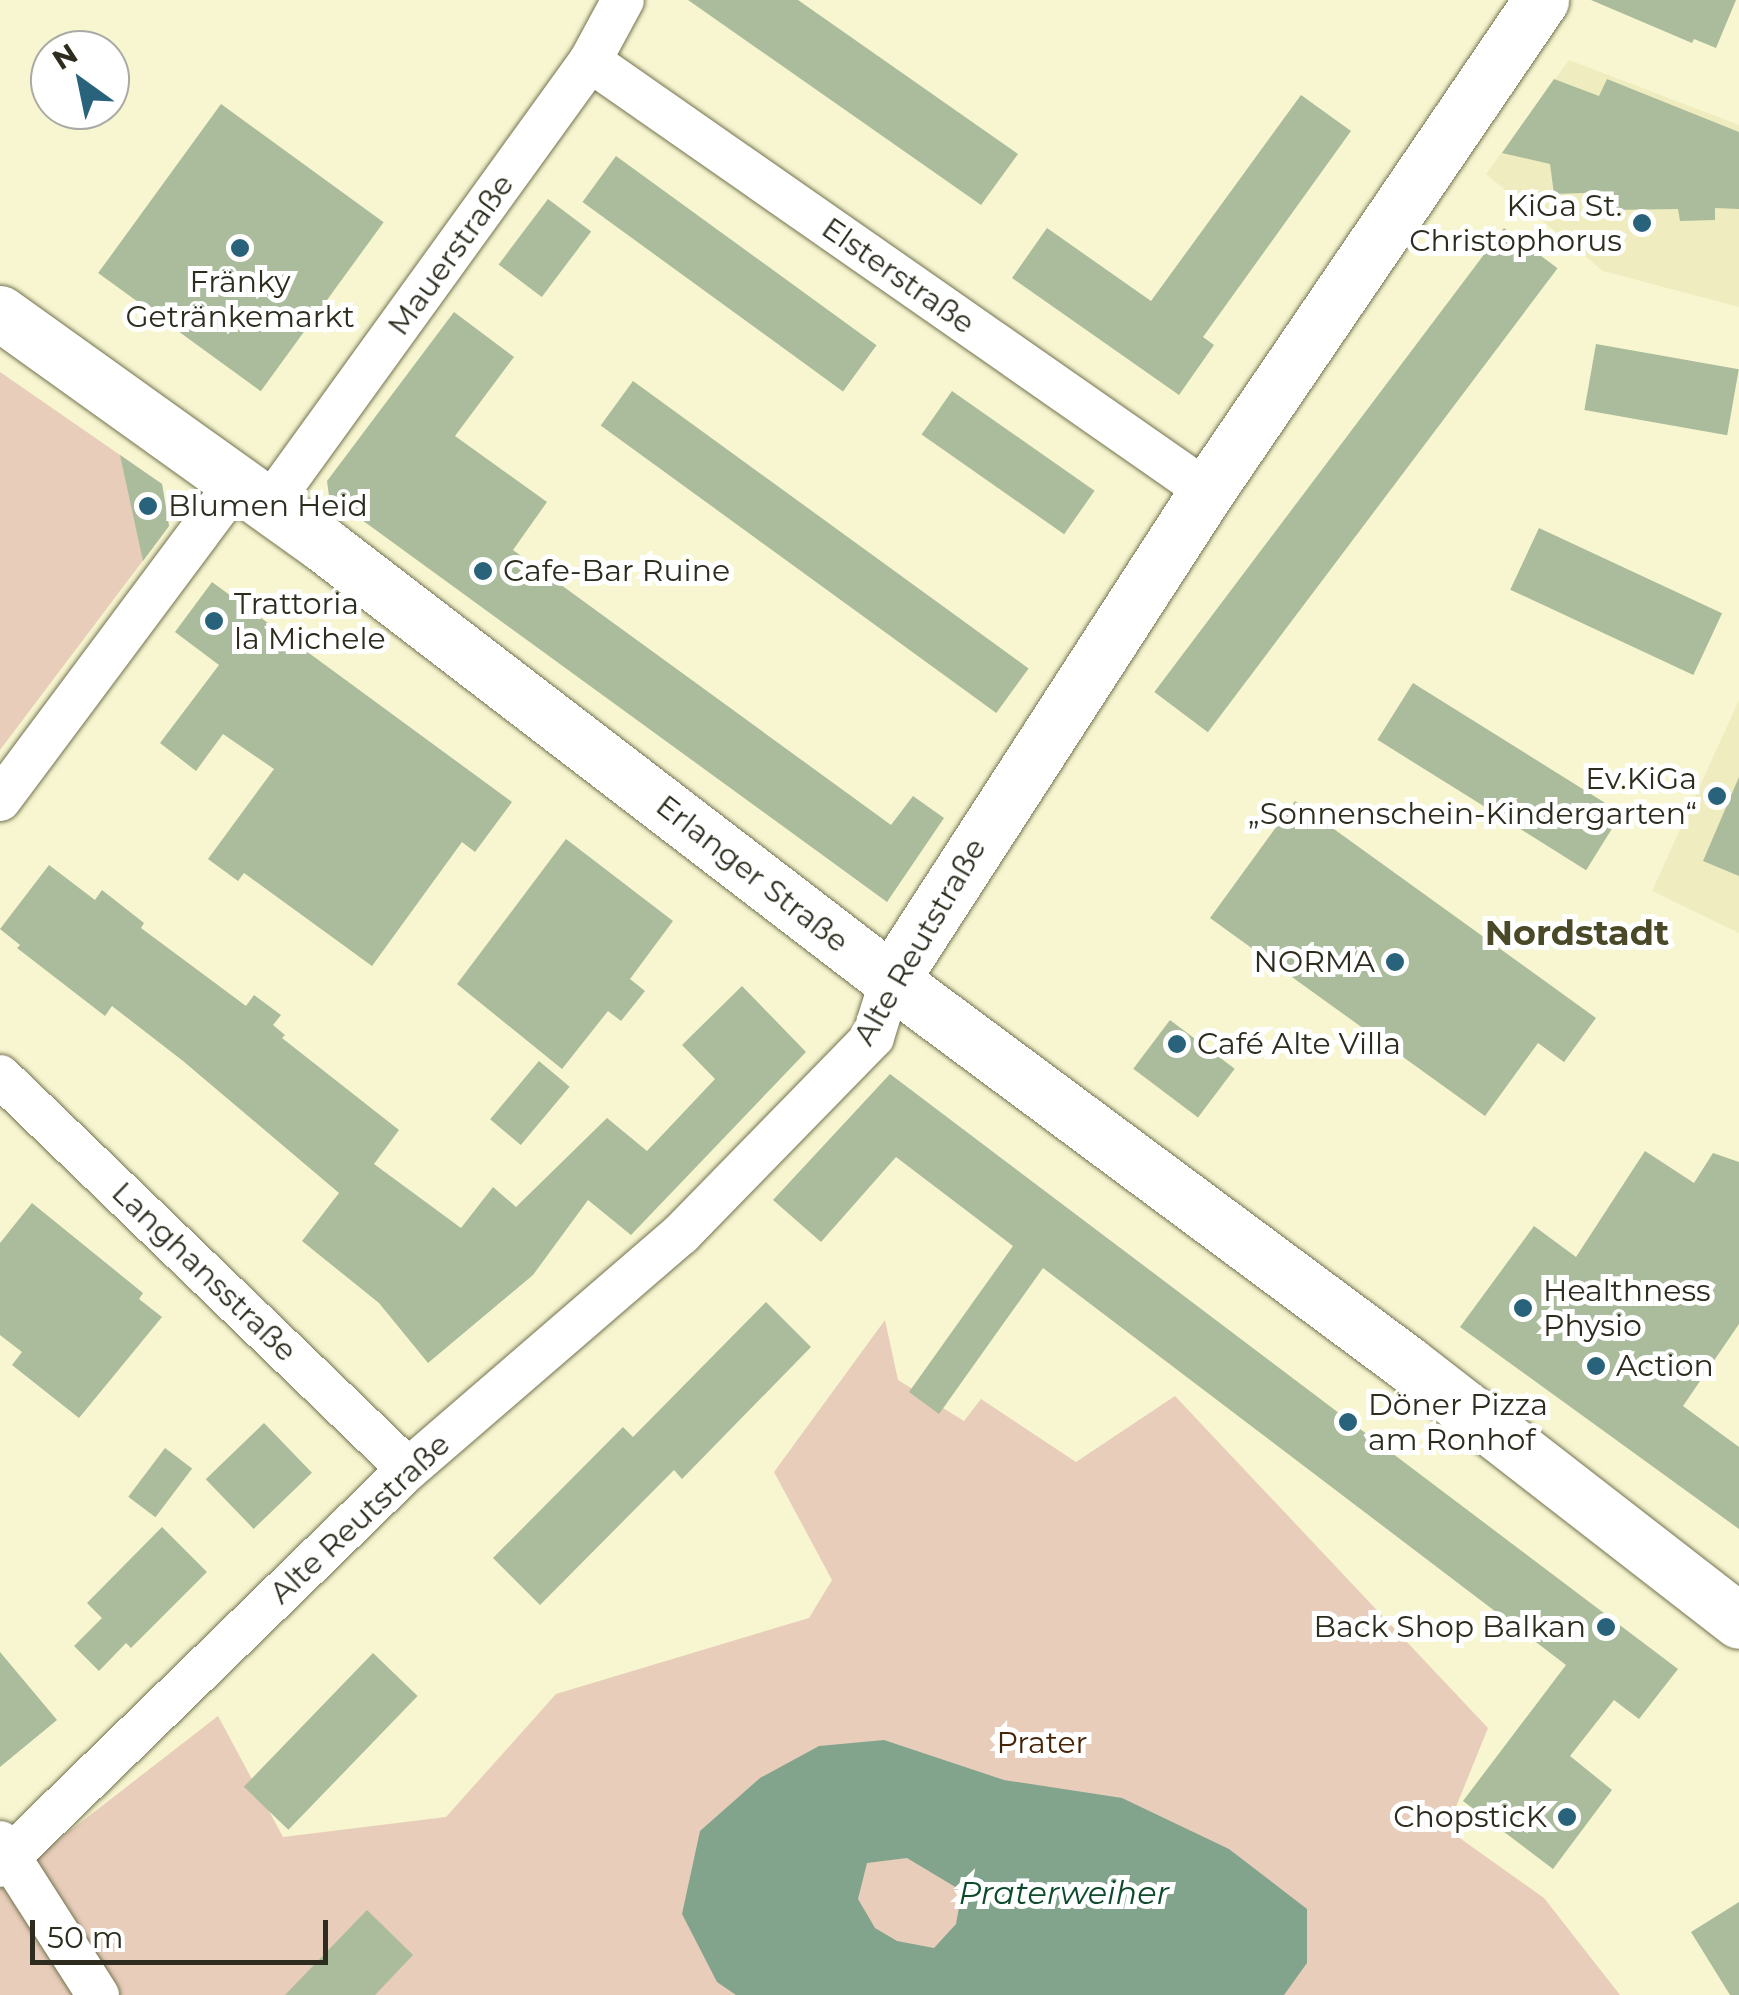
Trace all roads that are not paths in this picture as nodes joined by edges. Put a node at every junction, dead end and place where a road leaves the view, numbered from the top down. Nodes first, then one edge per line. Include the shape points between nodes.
1 (623, 0) edge
2 (1541, 0) edge
3 (590, 61) junction
4 (0, 313) edge
5 (1206, 491) junction
6 (254, 493) junction
7 (0, 800) edge
8 (890, 980) junction
9 (0, 1076) edge
10 (408, 1469) junction
11 (1739, 1621) edge
12 (4, 1854) edge
13 (98, 1995) edge

1 - 3 street, Mauerstraße
2 - 5 main road, Alte Reutstraße
3 - 5 street, Elsterstraße
3 - 6 street, Mauerstraße
4 - 6 main road, Erlanger Straße
5 - 8 main road, Alte Reutstraße
6 - 7 street, Mauerstraße
6 - 8 main road, Erlanger Straße
8 - 10 street, Alte Reutstraße via 873,1037 681,1234
8 - 11 main road, Erlanger Straße via 1408,1364
9 - 10 street, Langhansstraße
10 - 12 street, Alte Reutstraße
12 - 13 street

